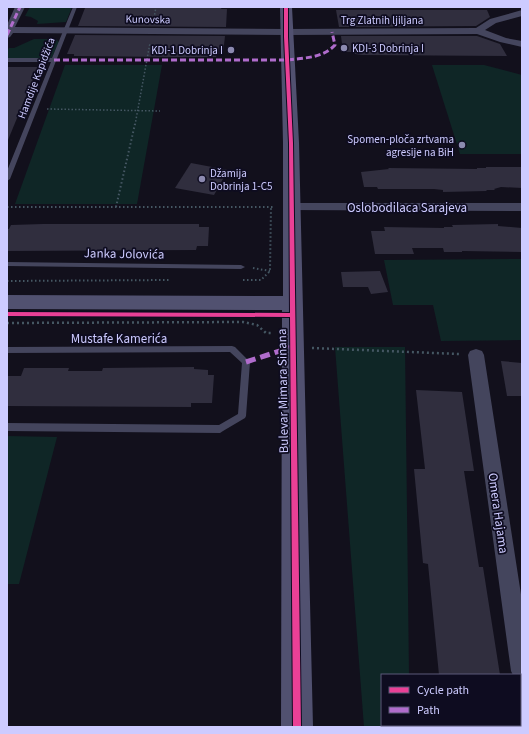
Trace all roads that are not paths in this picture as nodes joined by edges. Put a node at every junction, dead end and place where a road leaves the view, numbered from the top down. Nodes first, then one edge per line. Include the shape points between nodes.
1 (20, 7) edge
2 (75, 7) edge
3 (286, 7) edge
4 (522, 13) edge
5 (66, 30) junction
6 (478, 31) junction
7 (8, 32) edge
8 (286, 32) junction
9 (522, 44) edge
10 (7, 60) edge
11 (54, 60) junction
12 (7, 179) edge
13 (291, 207) junction
14 (522, 207) edge
15 (7, 264) edge
16 (241, 267) road end
17 (7, 302) edge
18 (292, 303) junction
19 (7, 350) edge
20 (476, 355) road end
21 (7, 427) edge
22 (522, 671) edge
23 (297, 727) edge

1 - 7 street
2 - 5 lane, Hamdije Kapidžića
3 - 8 street, Bulevar Mimara Sinana
4 - 6 street via 493,21
5 - 7 street, Kunovska
5 - 8 street, Kunovska
5 - 11 lane, Hamdije Kapidžića
6 - 8 street, Trg Zlatnih ljiljana
6 - 9 street, Trg Zlatnih ljiljana
8 - 13 street, Bulevar Mimara Sinana
10 - 11 lane
11 - 12 lane, Hamdije Kapidžića
13 - 14 street, Oslobodilaca Sarajeva
13 - 18 street, Bulevar Mimara Sinana
15 - 16 lane, Janka Jolovića
17 - 18 street
18 - 23 street, Bulevar Mimara Sinana
19 - 21 lane, Mustafe Kamerića via 232,349 246,362 242,416 220,429
20 - 22 street, Omera Hajama

